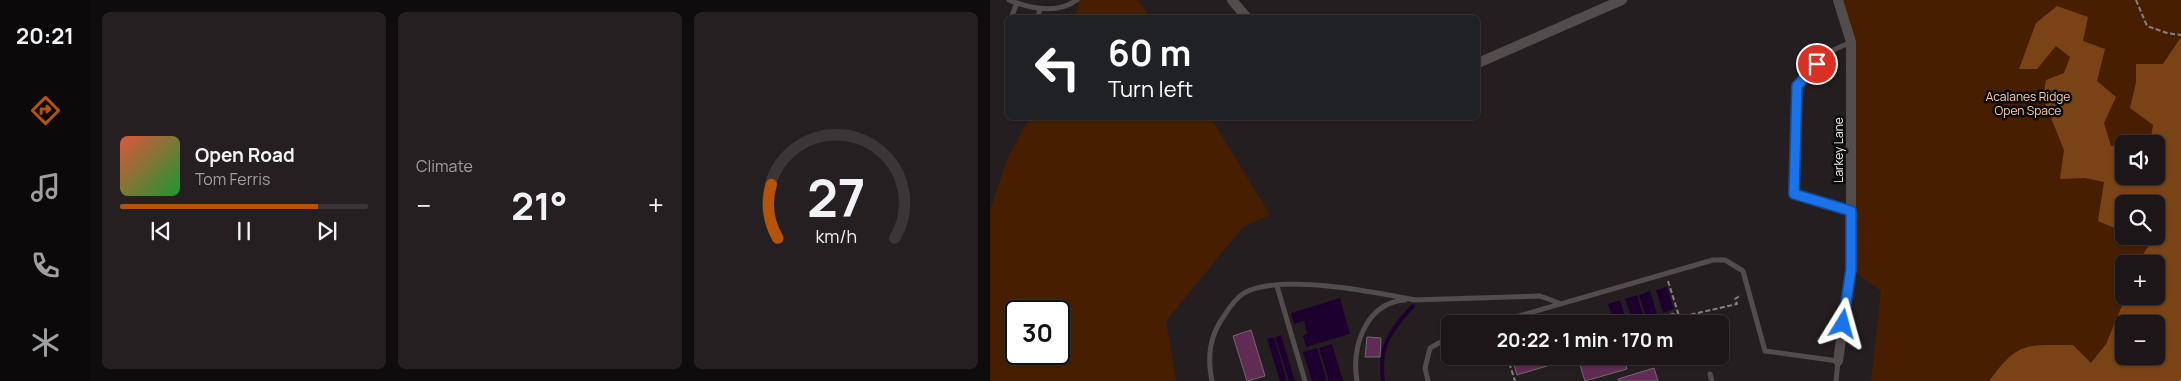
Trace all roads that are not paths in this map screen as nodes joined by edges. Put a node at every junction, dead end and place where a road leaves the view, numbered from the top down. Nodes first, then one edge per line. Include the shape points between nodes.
1 (1009, 0) edge
2 (1077, 0) edge
3 (1622, 0) edge
4 (1838, 0) edge
5 (1236, 1) edge
6 (1017, 3) junction
7 (1040, 8) junction
8 (1012, 15) edge
9 (1039, 15) edge
10 (1245, 15) edge
11 (1851, 42) junction
12 (1480, 62) edge
13 (1851, 211) junction
14 (1276, 286) junction
15 (1415, 300) junction
16 (1559, 303) junction
17 (1520, 315) edge
18 (1441, 342) edge
19 (1838, 361) junction
20 (1710, 374) dead end
21 (1212, 381) edge
22 (1305, 381) edge
23 (1357, 381) edge
24 (1428, 381) edge
25 (1712, 381) edge
26 (1836, 381) edge

1 - 6 lane
2 - 7 lane via 1062,8
3 - 12 street
4 - 11 street, Larkey Lane
5 - 10 street
6 - 7 lane
6 - 8 lane
7 - 9 lane
11 - 13 street, Larkey Lane
11 - 13 lane via 1827,53 1797,86 1794,194
13 - 19 street, Larkey Lane via 1851,269
14 - 15 lane via 1310,285
14 - 21 lane via 1244,293 1217,325 1210,346
14 - 22 lane
15 - 16 lane via 1540,296
15 - 23 lane via 1400,301 1379,310 1372,317 1355,352
16 - 17 lane
16 - 19 lane via 1713,260 1725,260 1743,272 1765,351
18 - 24 lane via 1430,348 1425,368
19 - 26 lane
20 - 25 lane

